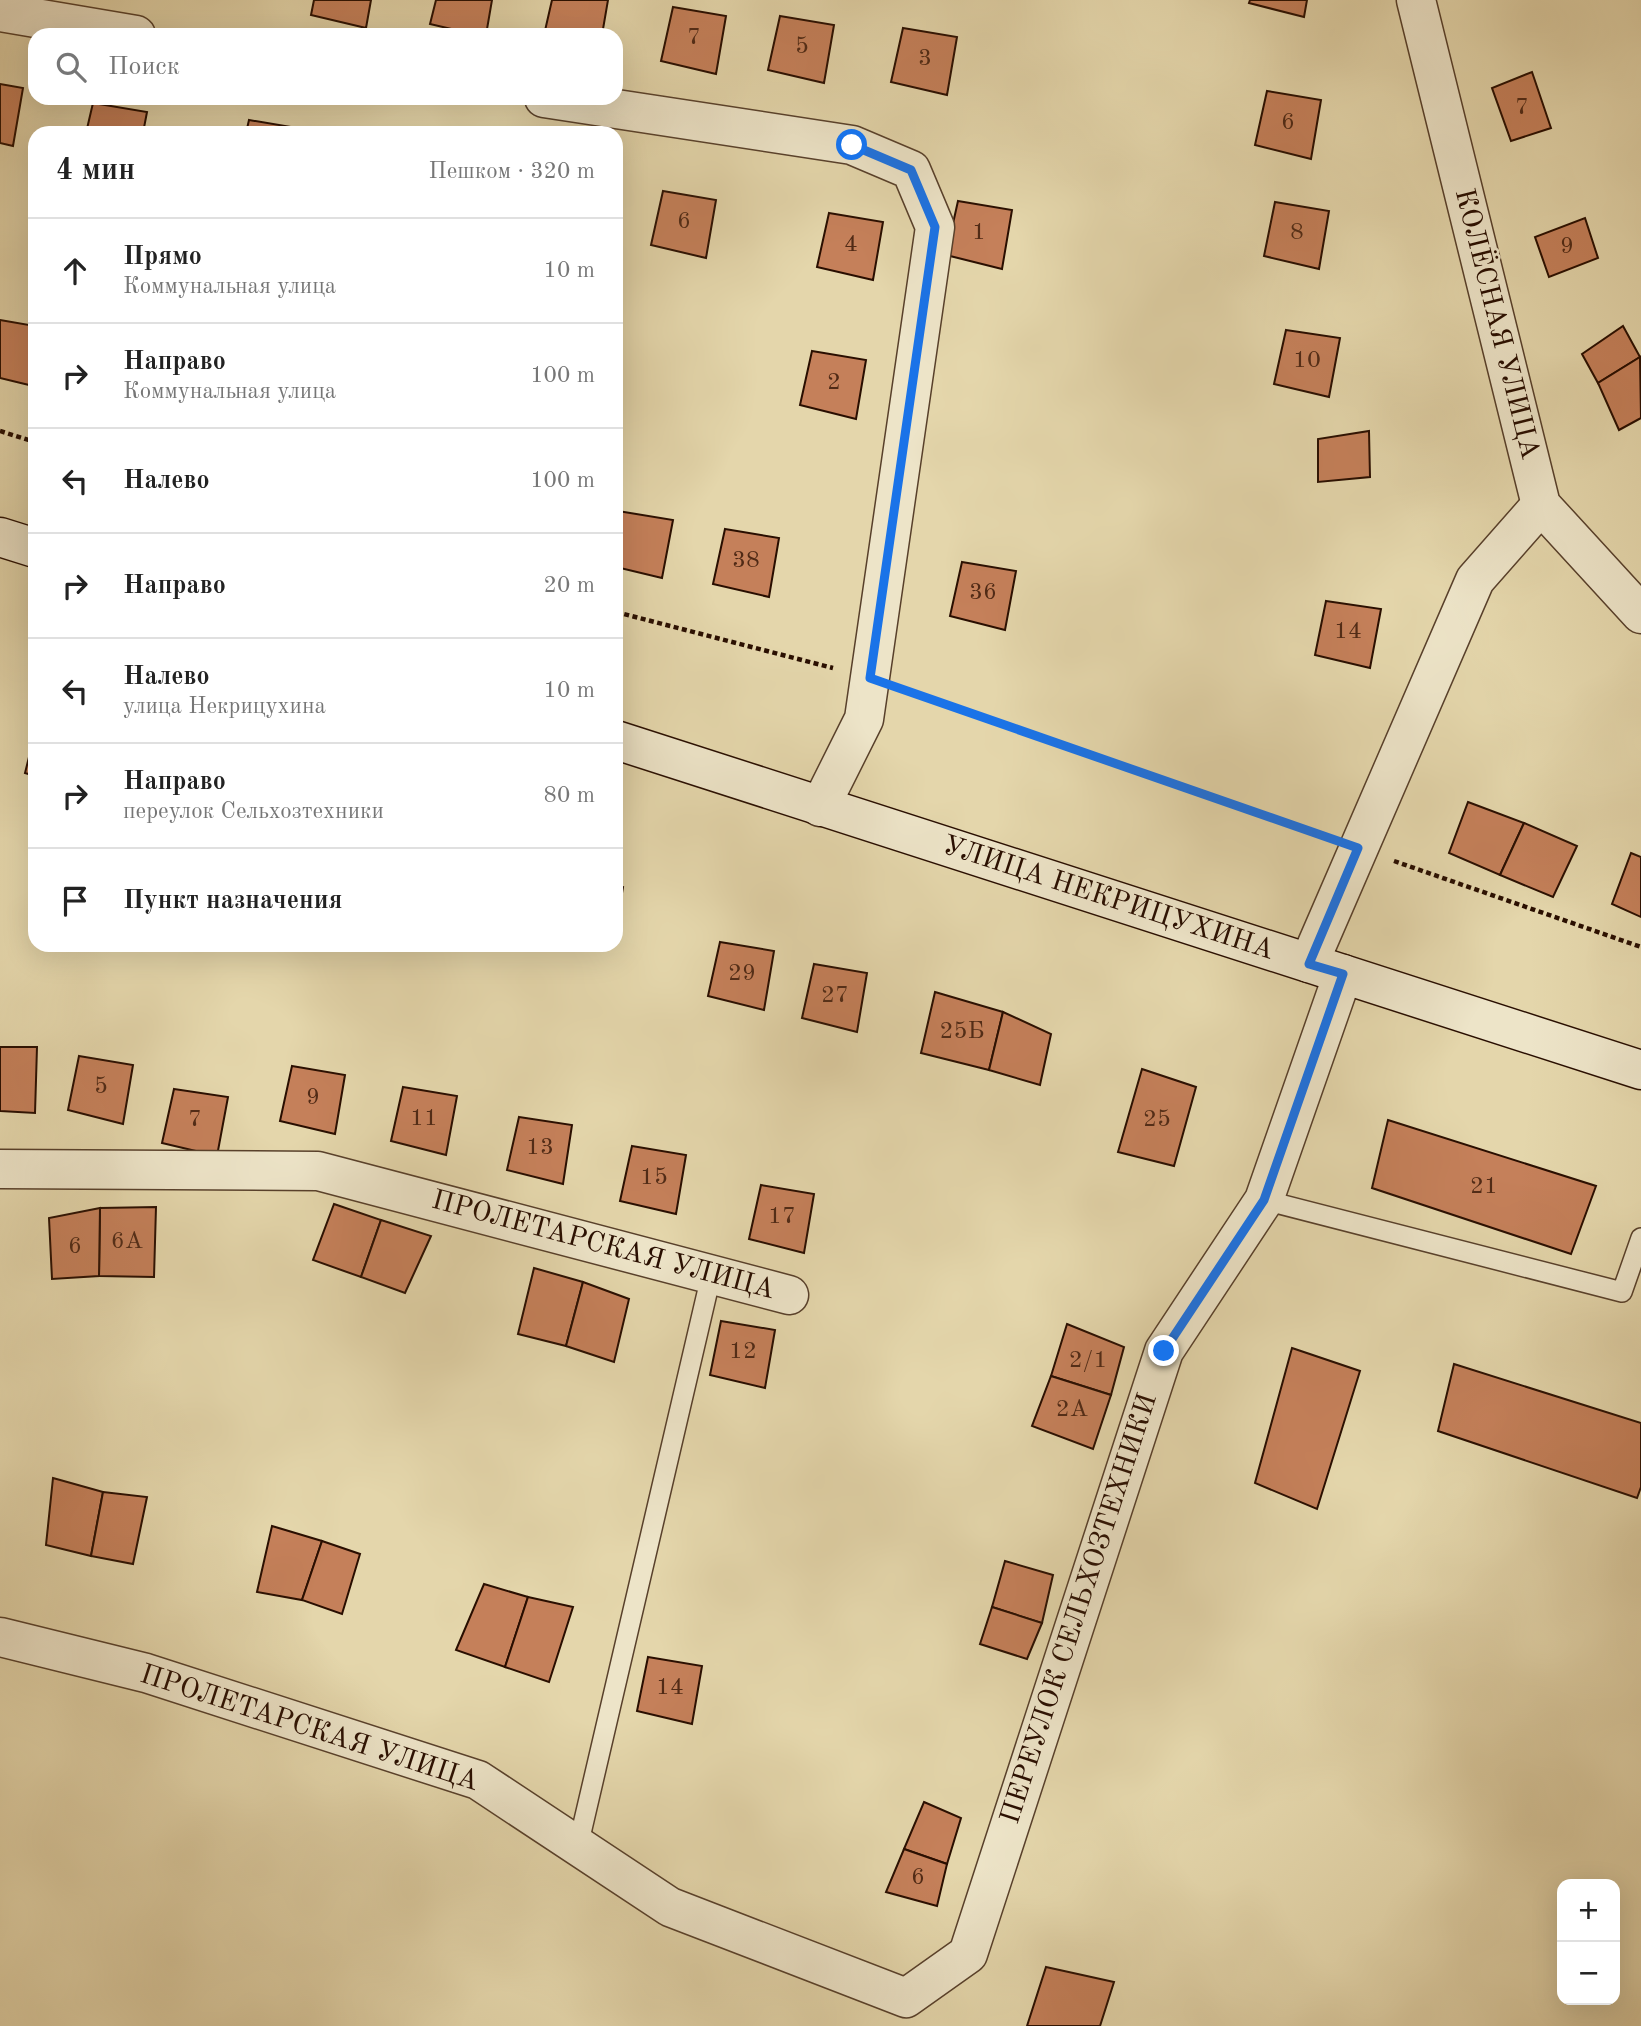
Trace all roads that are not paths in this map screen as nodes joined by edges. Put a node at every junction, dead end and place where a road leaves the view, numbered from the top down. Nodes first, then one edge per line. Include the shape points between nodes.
1 (1416, 0) edge
2 (0, 12) edge
3 (94, 28) edge
4 (590, 105) edge
5 (1541, 505) junction
6 (0, 537) edge
7 (28, 546) edge
8 (1641, 614) edge
9 (623, 742) edge
10 (820, 807) junction
11 (1326, 969) junction
12 (1641, 1070) edge
13 (0, 1169) edge
14 (1264, 1200) junction
15 (1641, 1238) edge
16 (711, 1276) junction
17 (789, 1295) dead end
18 (0, 1637) edge
19 (578, 1846) junction
20 (906, 1998) joint

1 - 5 street, КОЛЁСНАЯ УЛИЦА
2 - 3 street
4 - 10 street via 852,145 911,170 935,227 864,719
5 - 8 street, КОЛЁСНАЯ УЛИЦА
5 - 11 street, ПЕРЕУЛОК СЕЛЬХОЗТЕХНИКИ via 1475,580 1358,848
6 - 7 street
9 - 10 street, УЛИЦА НЕКРИЦУХИНА
10 - 11 street, УЛИЦА НЕКРИЦУХИНА
11 - 12 street, УЛИЦА НЕКРИЦУХИНА
11 - 14 street, ПЕРЕУЛОК СЕЛЬХОЗТЕХНИКИ
13 - 16 street, ПРОЛЕТАРСКАЯ УЛИЦА via 318,1171
14 - 15 lane via 1622,1292
14 - 20 street, ПЕРЕУЛОК СЕЛЬХОЗТЕХНИКИ via 1164,1351 968,1954
16 - 17 street, ПРОЛЕТАРСКАЯ УЛИЦА
16 - 19 lane
18 - 19 street, ПРОЛЕТАРСКАЯ УЛИЦА via 146,1673 478,1780
19 - 20 street, ПРОЛЕТАРСКАЯ УЛИЦА via 670,1907

